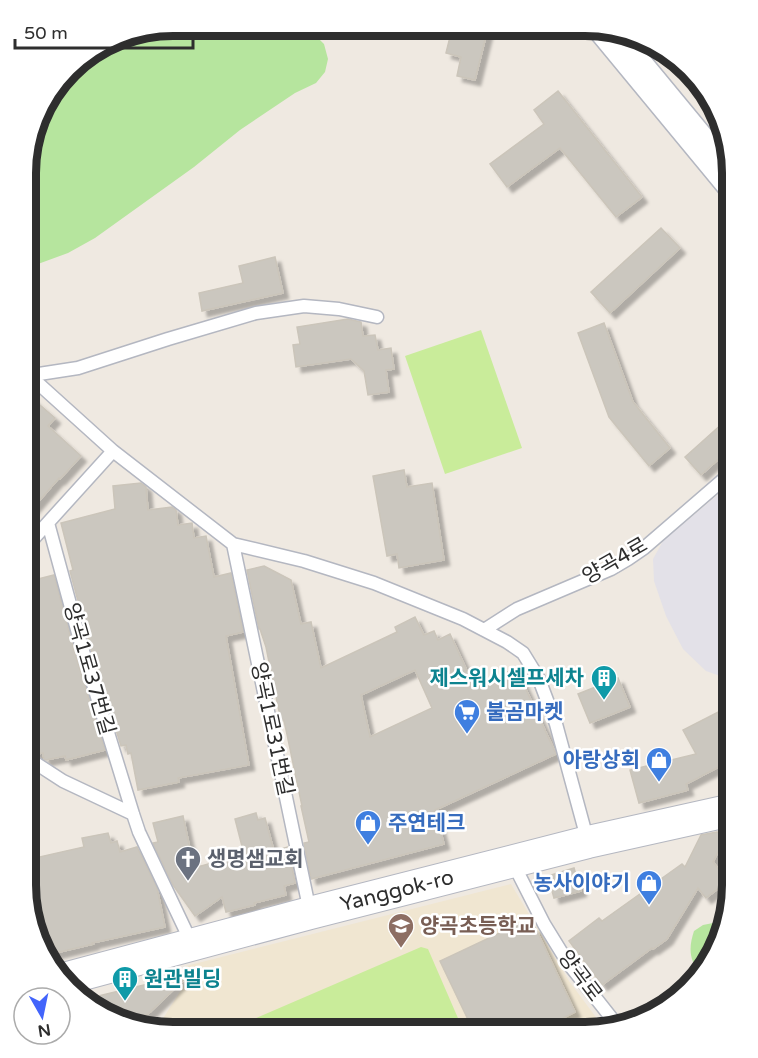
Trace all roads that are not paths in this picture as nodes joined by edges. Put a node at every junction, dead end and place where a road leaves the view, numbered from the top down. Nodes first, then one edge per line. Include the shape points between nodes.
1 (615, 40) edge
2 (722, 165) edge
3 (376, 317) dead end
4 (36, 375) edge
5 (36, 383) edge
6 (113, 452) junction
7 (722, 481) edge
8 (48, 524) junction
9 (36, 537) edge
10 (233, 544) junction
11 (484, 630) junction
12 (36, 763) edge
13 (722, 812) edge
14 (133, 814) junction
15 (588, 842) junction
16 (512, 862) junction
17 (310, 913) junction
18 (192, 945) junction
19 (72, 977) edge
20 (612, 1019) edge

1 - 2 main road
3 - 4 lane via 304,306 256,313 78,368
5 - 6 lane
6 - 8 lane
6 - 10 lane
7 - 11 lane, 양곡4로 via 628,559 518,609
8 - 9 lane
8 - 14 lane, 양곡1로37번길
10 - 11 lane via 374,583
10 - 17 lane, 양곡1로31번길
11 - 15 lane via 523,653 539,679 556,724
12 - 14 lane via 63,781
13 - 15 street, Yanggok-ro
14 - 18 lane, 양곡1로37번길
15 - 16 street, Yanggok-ro
16 - 17 street, Yanggok-ro
16 - 20 lane, 양곡로 via 568,963
17 - 18 street, Yanggok-ro
18 - 19 street, Yanggok-ro

